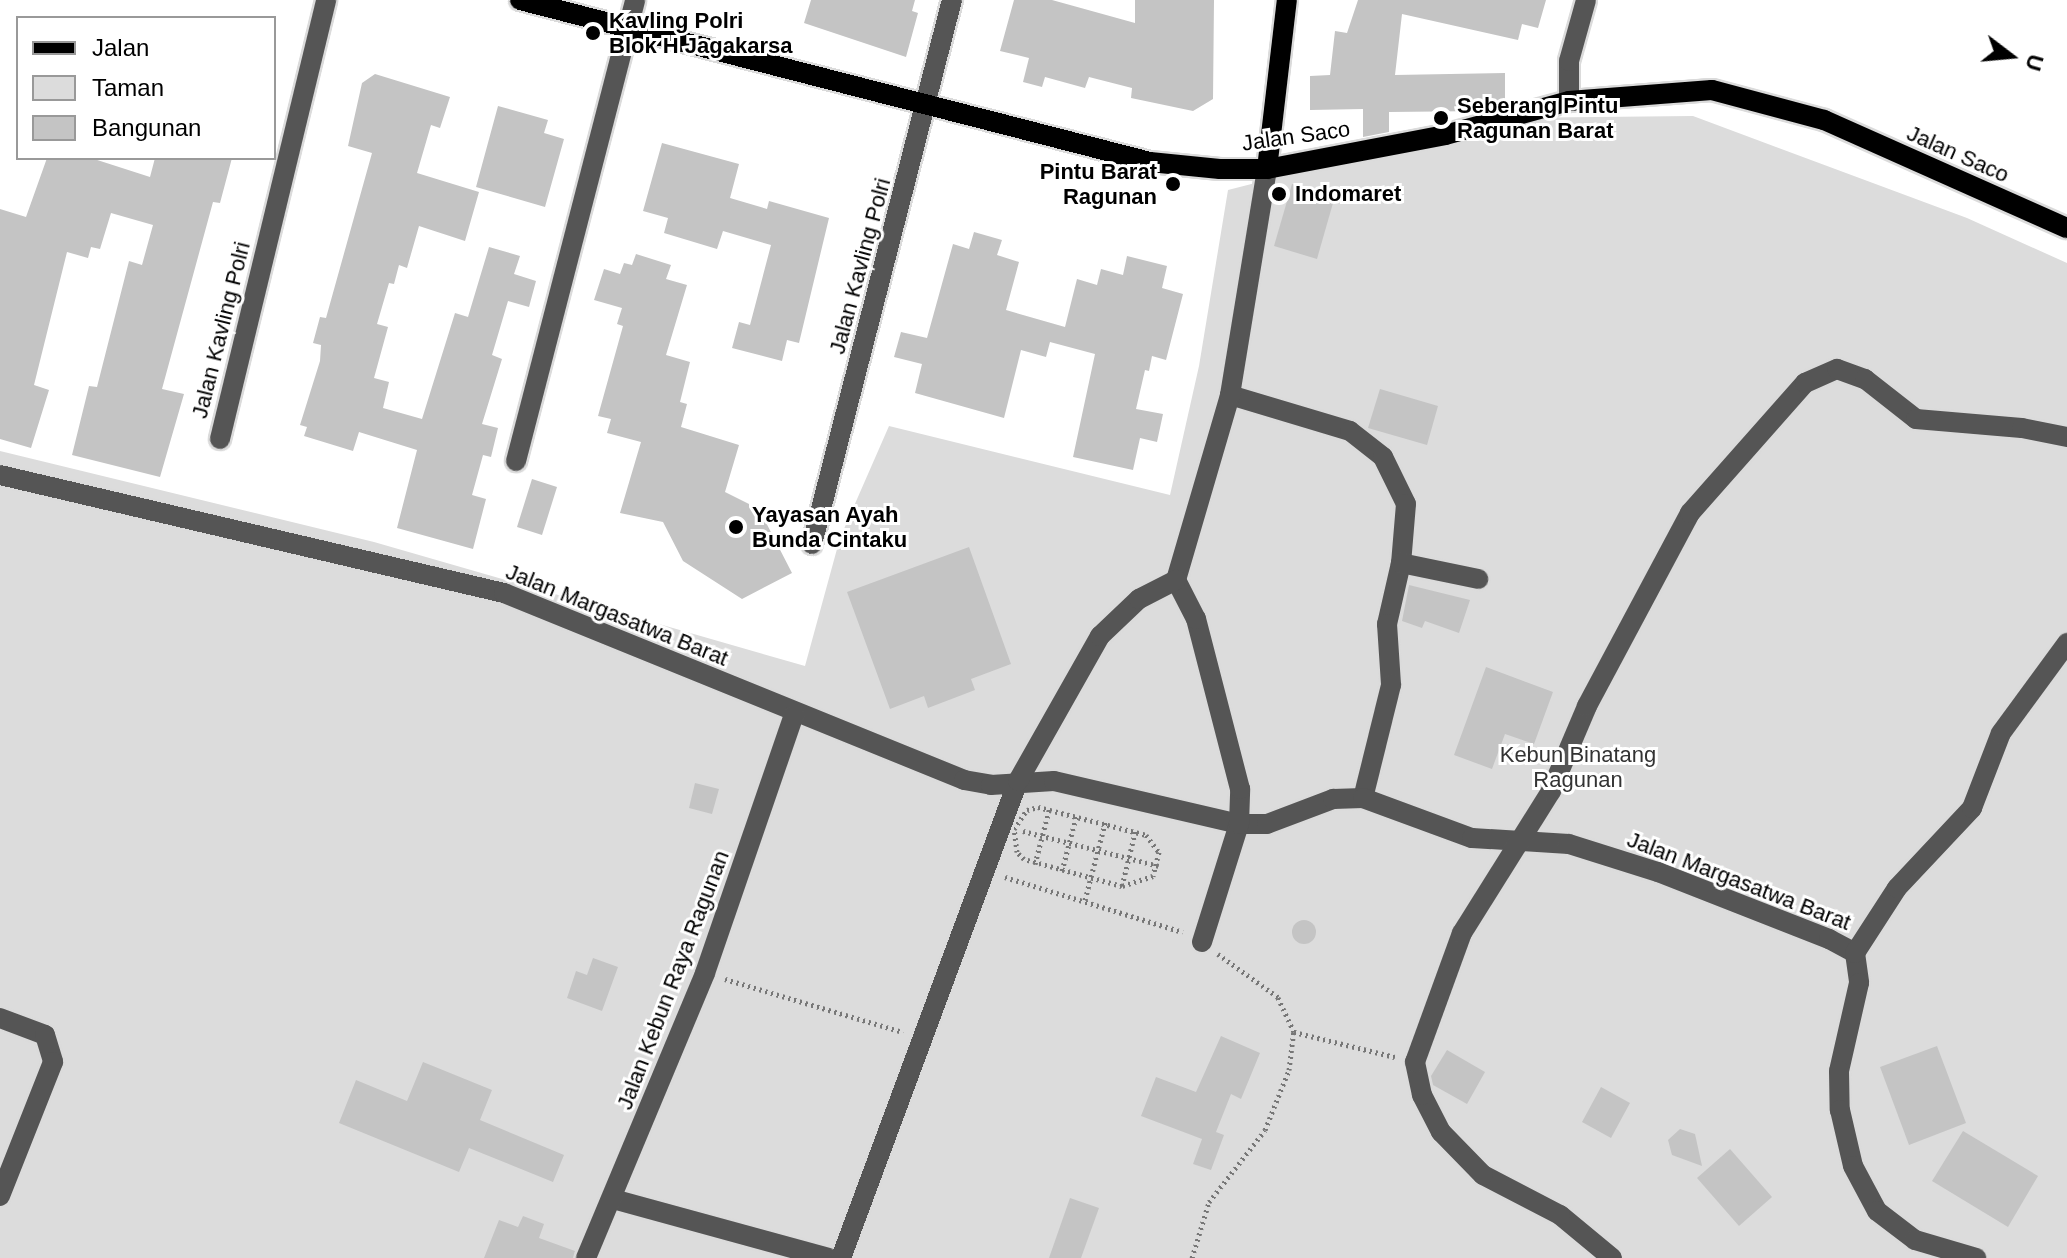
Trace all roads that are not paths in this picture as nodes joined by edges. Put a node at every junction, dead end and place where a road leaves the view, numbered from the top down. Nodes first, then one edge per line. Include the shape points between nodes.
1 (326, 0) edge
2 (520, 0) edge
3 (635, 0) edge
4 (952, 0) edge
5 (1287, 0) edge
6 (1586, 0) edge
7 (629, 27) junction
8 (1569, 101) junction
9 (925, 105) junction
10 (1267, 169) junction
11 (2067, 228) edge
12 (1230, 395) junction
13 (2067, 437) edge
14 (220, 439) dead end
15 (516, 461) dead end
16 (0, 475) edge
17 (812, 544) dead end
18 (1401, 563) junction
19 (1478, 579) dead end
20 (1176, 580) junction
21 (2067, 643) edge
22 (794, 715) junction
23 (1018, 781) junction
24 (1363, 798) junction
25 (1239, 824) junction
26 (1518, 844) junction
27 (1202, 942) road end
28 (1855, 953) junction
29 (0, 1018) edge
30 (0, 1196) edge
31 (613, 1199) junction
32 (586, 1258) edge
33 (828, 1258) edge
34 (841, 1258) edge
35 (1612, 1258) edge
36 (1976, 1258) edge

1 - 14 street, Jalan Kavling Polri
2 - 7 main road, Jalan Saco
3 - 7 street
4 - 9 street, Jalan Kavling Polri
5 - 10 main road
6 - 8 street via 1569,61
7 - 9 main road, Jalan Saco
7 - 15 street
8 - 10 main road, Jalan Saco via 1445,135
8 - 11 main road, Jalan Saco via 1712,90 1824,120
9 - 10 main road, Jalan Saco via 1150,162
9 - 17 street, Jalan Kavling Polri
10 - 12 street
12 - 18 street via 1350,431 1383,457 1406,504
12 - 20 street
13 - 26 street via 1916,419 1865,379 1837,369 1805,383 1690,513 1587,706 1551,791
16 - 22 street, Jalan Margasatwa Barat via 504,593
18 - 19 street
18 - 24 street via 1387,624 1391,685
20 - 23 street via 1139,599 1100,636
20 - 25 street via 1196,619 1229,733 1240,789
21 - 28 street via 2001,733 1972,808 1897,888
22 - 23 street, Jalan Margasatwa Barat via 964,780 991,785
22 - 31 street, Jalan Kebun Raya Ragunan via 705,973
23 - 25 street, Jalan Margasatwa Barat via 1054,781
23 - 34 street via 1006,826 981,870 947,979 920,1037
24 - 25 street, Jalan Margasatwa Barat via 1333,799 1267,824
24 - 26 street, Jalan Margasatwa Barat via 1472,838
25 - 27 street
26 - 28 street, Jalan Margasatwa Barat via 1569,844 1658,872
26 - 35 street via 1462,933 1415,1062 1422,1095 1441,1132 1483,1175 1560,1215
28 - 36 street, Jalan Margasatwa Barat via 1859,983 1839,1071 1840,1110 1853,1166 1877,1211 1915,1240
29 - 30 street via 45,1035 53,1062
31 - 32 street, Jalan Kebun Raya Ragunan
31 - 33 street

